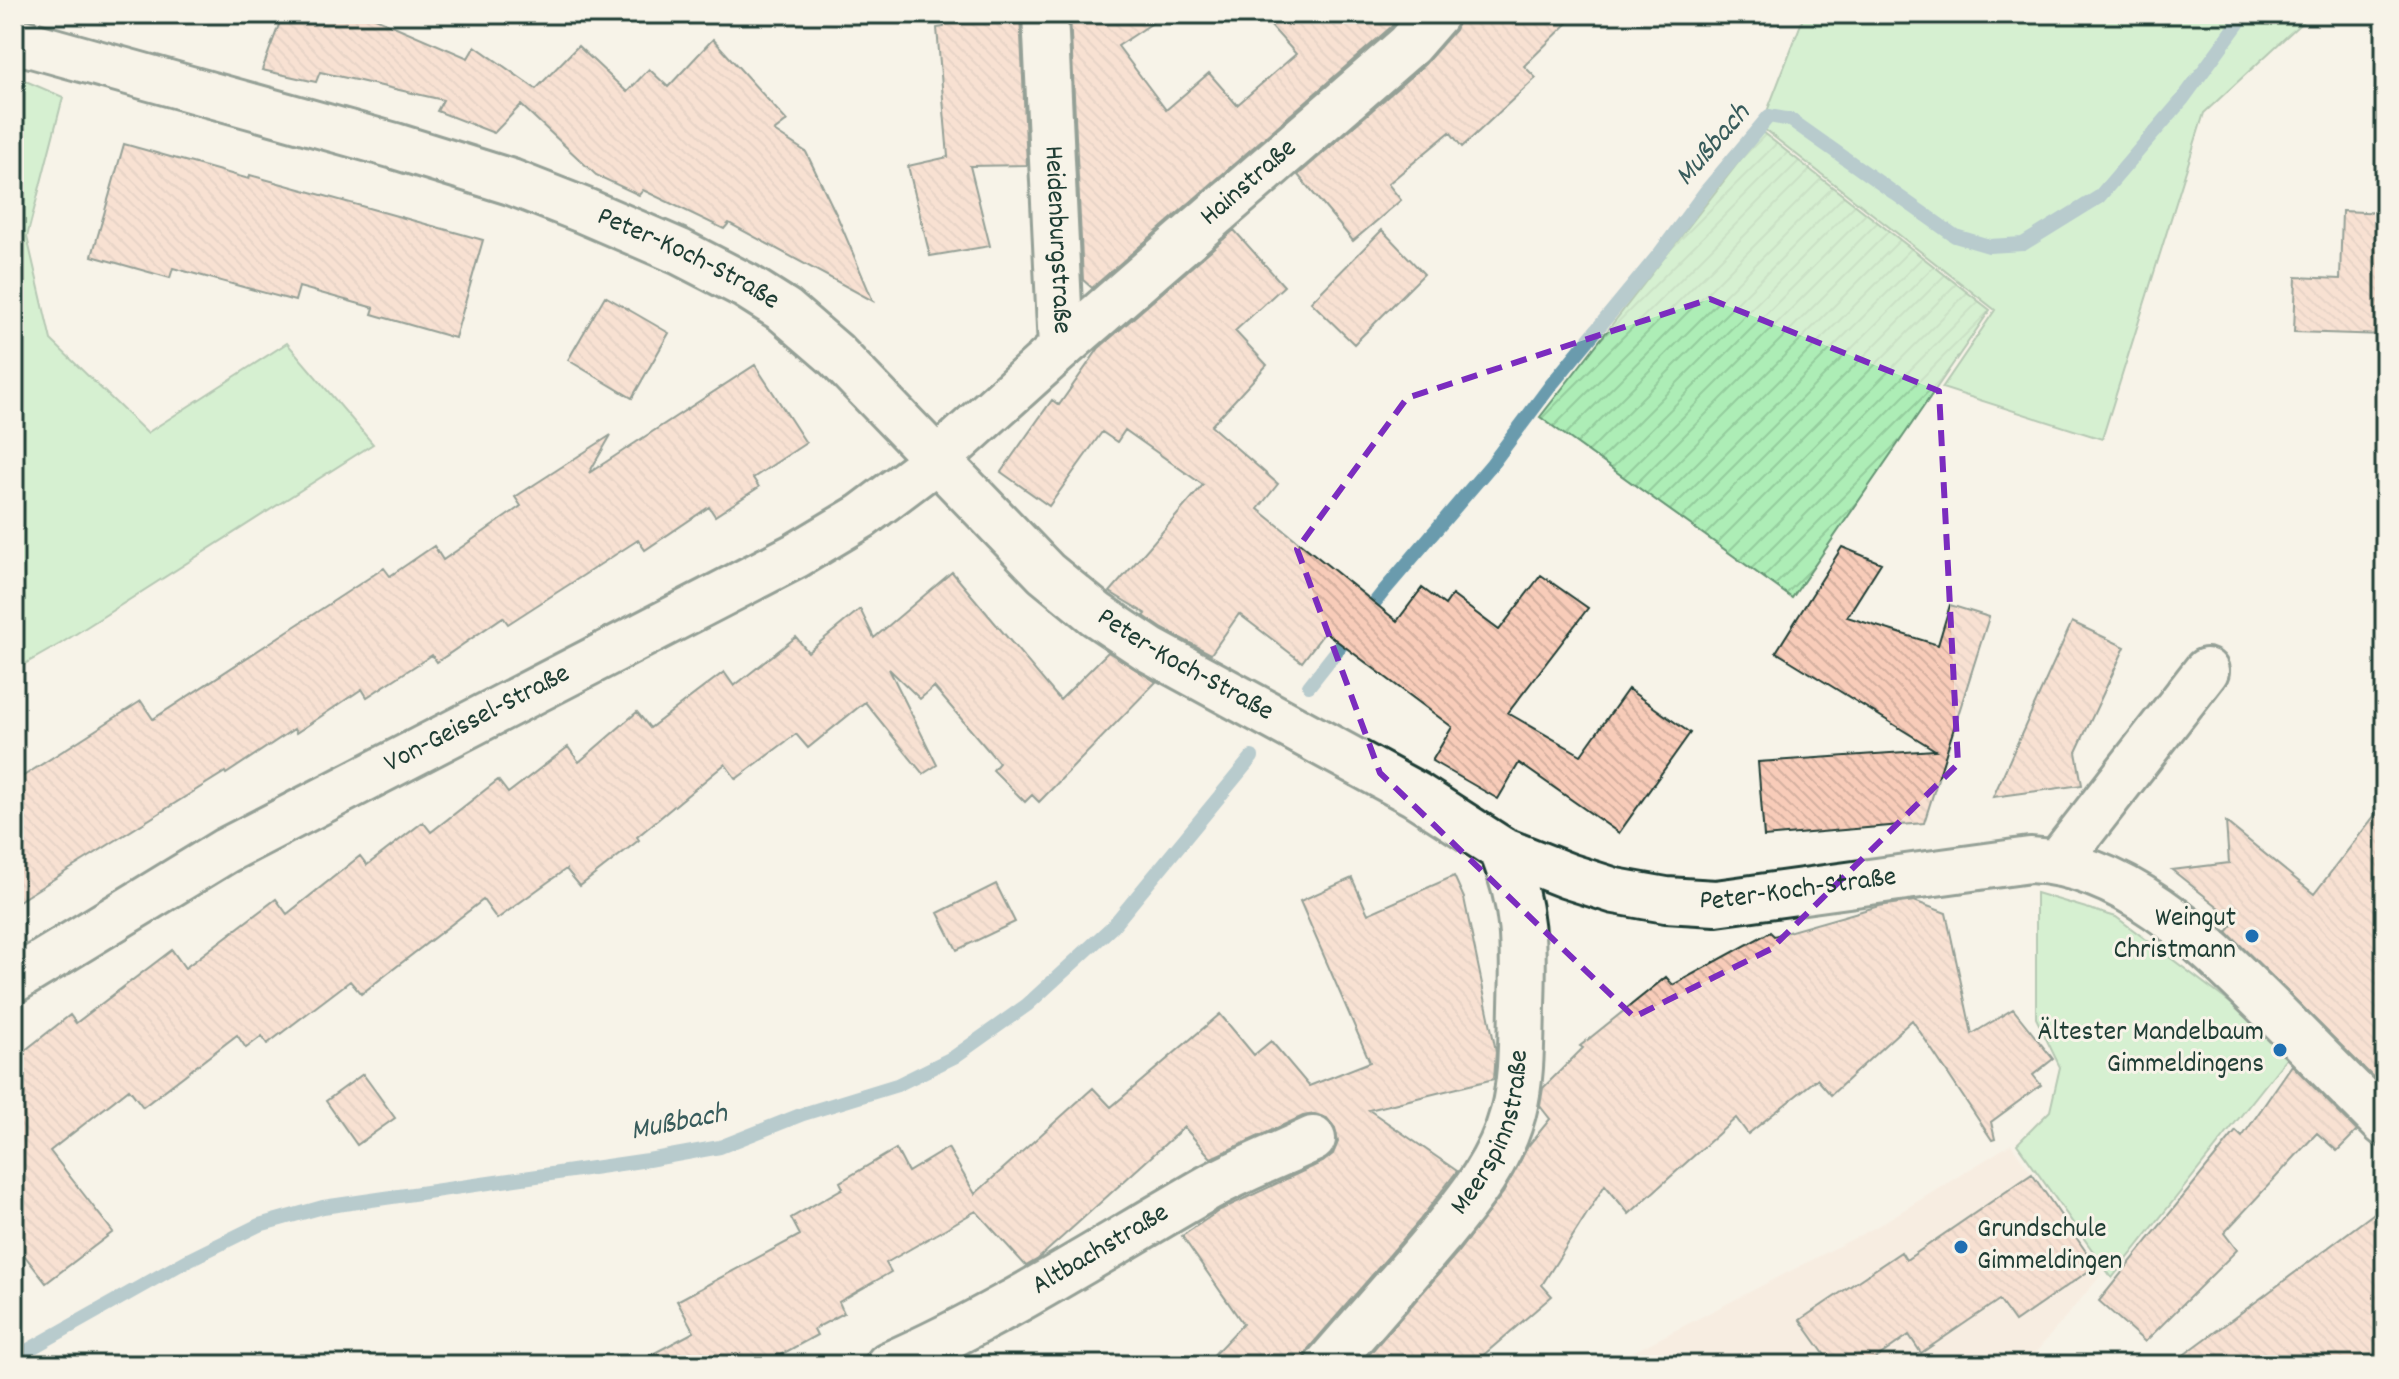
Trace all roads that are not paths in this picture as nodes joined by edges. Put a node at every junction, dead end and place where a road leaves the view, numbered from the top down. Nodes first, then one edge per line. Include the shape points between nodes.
1 (1045, 14) edge
2 (1436, 14) edge
3 (14, 40) edge
4 (1061, 348) junction
5 (938, 459) junction
6 (2206, 671) dead end
7 (1502, 850) junction
8 (2058, 862) junction
9 (14, 980) edge
10 (2385, 1124) edge
11 (1313, 1139) dead end
12 (888, 1365) edge
13 (1327, 1365) edge

1 - 4 street, Heidenburgstraße
2 - 4 street, Hainstraße via 1409,45
3 - 5 street, Peter-Koch-Straße via 511,182 680,252 784,310
4 - 5 street, Heidenburgstraße
5 - 7 street, Peter-Koch-Straße via 1046,573 1096,614 1150,650 1415,794
5 - 9 street, Von-Geissel-Straße via 862,516 797,555 225,851
6 - 8 street
7 - 8 street, Peter-Koch-Straße via 1615,891 1716,903 2030,860
7 - 13 street, Meerspinnstraße via 1516,887 1524,945 1520,1080 1505,1137 1458,1213
8 - 10 street, Peter-Koch-Straße via 2123,888 2180,924
11 - 12 street, Altbachstraße via 1212,1186 1011,1304

